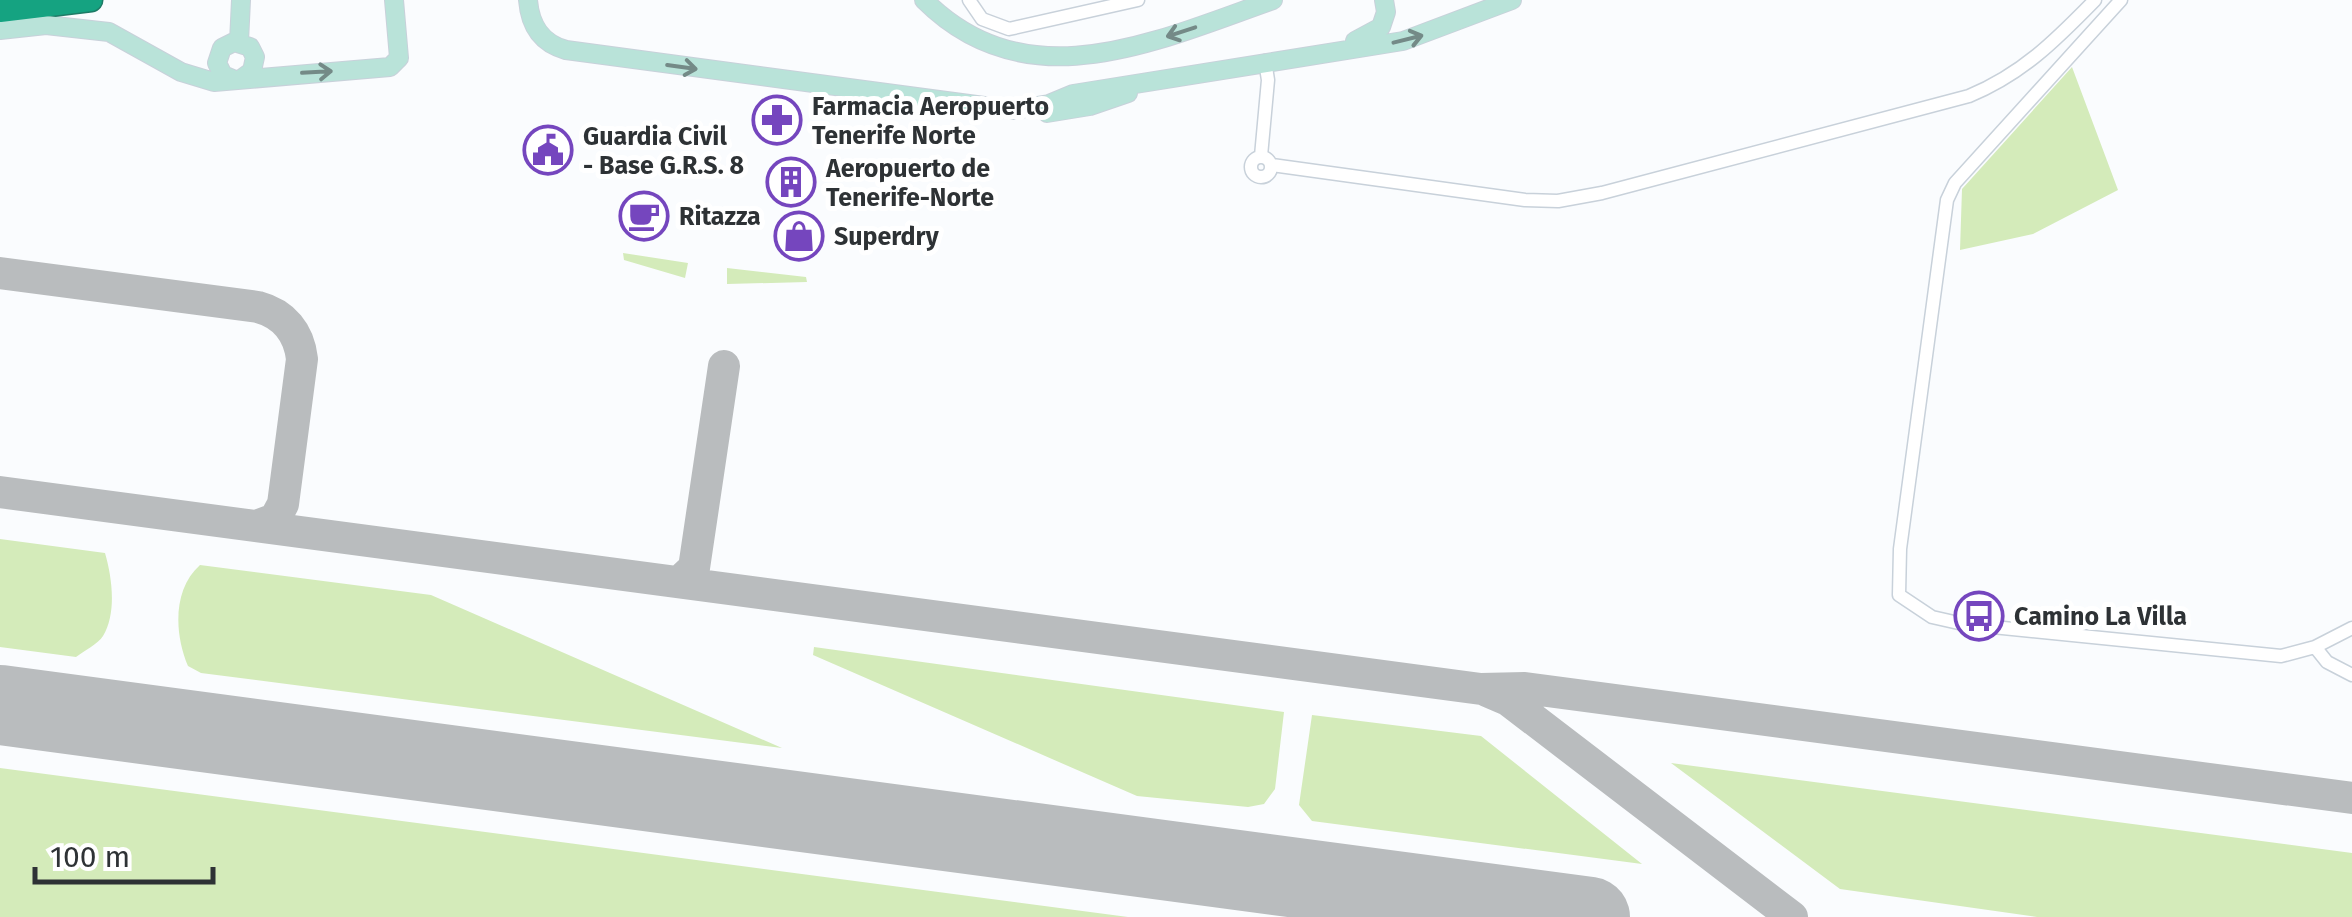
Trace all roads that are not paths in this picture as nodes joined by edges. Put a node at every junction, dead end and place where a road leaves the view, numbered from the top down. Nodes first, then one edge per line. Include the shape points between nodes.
1 (91, 0) edge
2 (528, 0) edge
3 (924, 0) edge
4 (969, 0) edge
5 (1138, 0) edge
6 (1273, 0) edge
7 (1384, 0) edge
8 (1512, 0) edge
9 (2094, 0) edge
10 (2121, 0) edge
11 (397, 2) edge
12 (241, 7) edge
13 (0, 11) edge
14 (0, 30) edge
15 (238, 42) junction
16 (1312, 54) junction
17 (217, 58) junction
18 (1265, 61) junction
19 (173, 65) junction
20 (238, 80) junction
21 (1160, 82) junction
22 (975, 106) junction
23 (2352, 628) edge
24 (2315, 647) junction
25 (2352, 675) edge

1 - 13 highway
2 -> 22 main road via 524,22 544,50
6 -> 3 main road via 1134,46 1064,58 985,43
4 - 5 street via 982,19 1009,29
7 - 16 main road via 1385,18 1376,32
16 -> 8 main road via 1403,41
9 - 18 street via 2033,62 1969,96 1558,201 1266,160
10 - 24 street via 1955,183 1947,200 1900,549 1900,595 1932,617 1963,624 2282,656
20 -> 11 main road via 390,67 399,58
12 - 15 main road
14 - 19 main road via 46,25 109,32
15 - 17 main road
15 - 20 main road via 255,61
16 - 18 main road
17 - 19 main road
17 - 20 main road via 223,75
18 - 21 main road
19 - 20 main road via 206,81
21 - 22 main road via 1022,109
21 - 22 main road via 1046,113 1021,116
23 - 24 street
24 - 25 street

